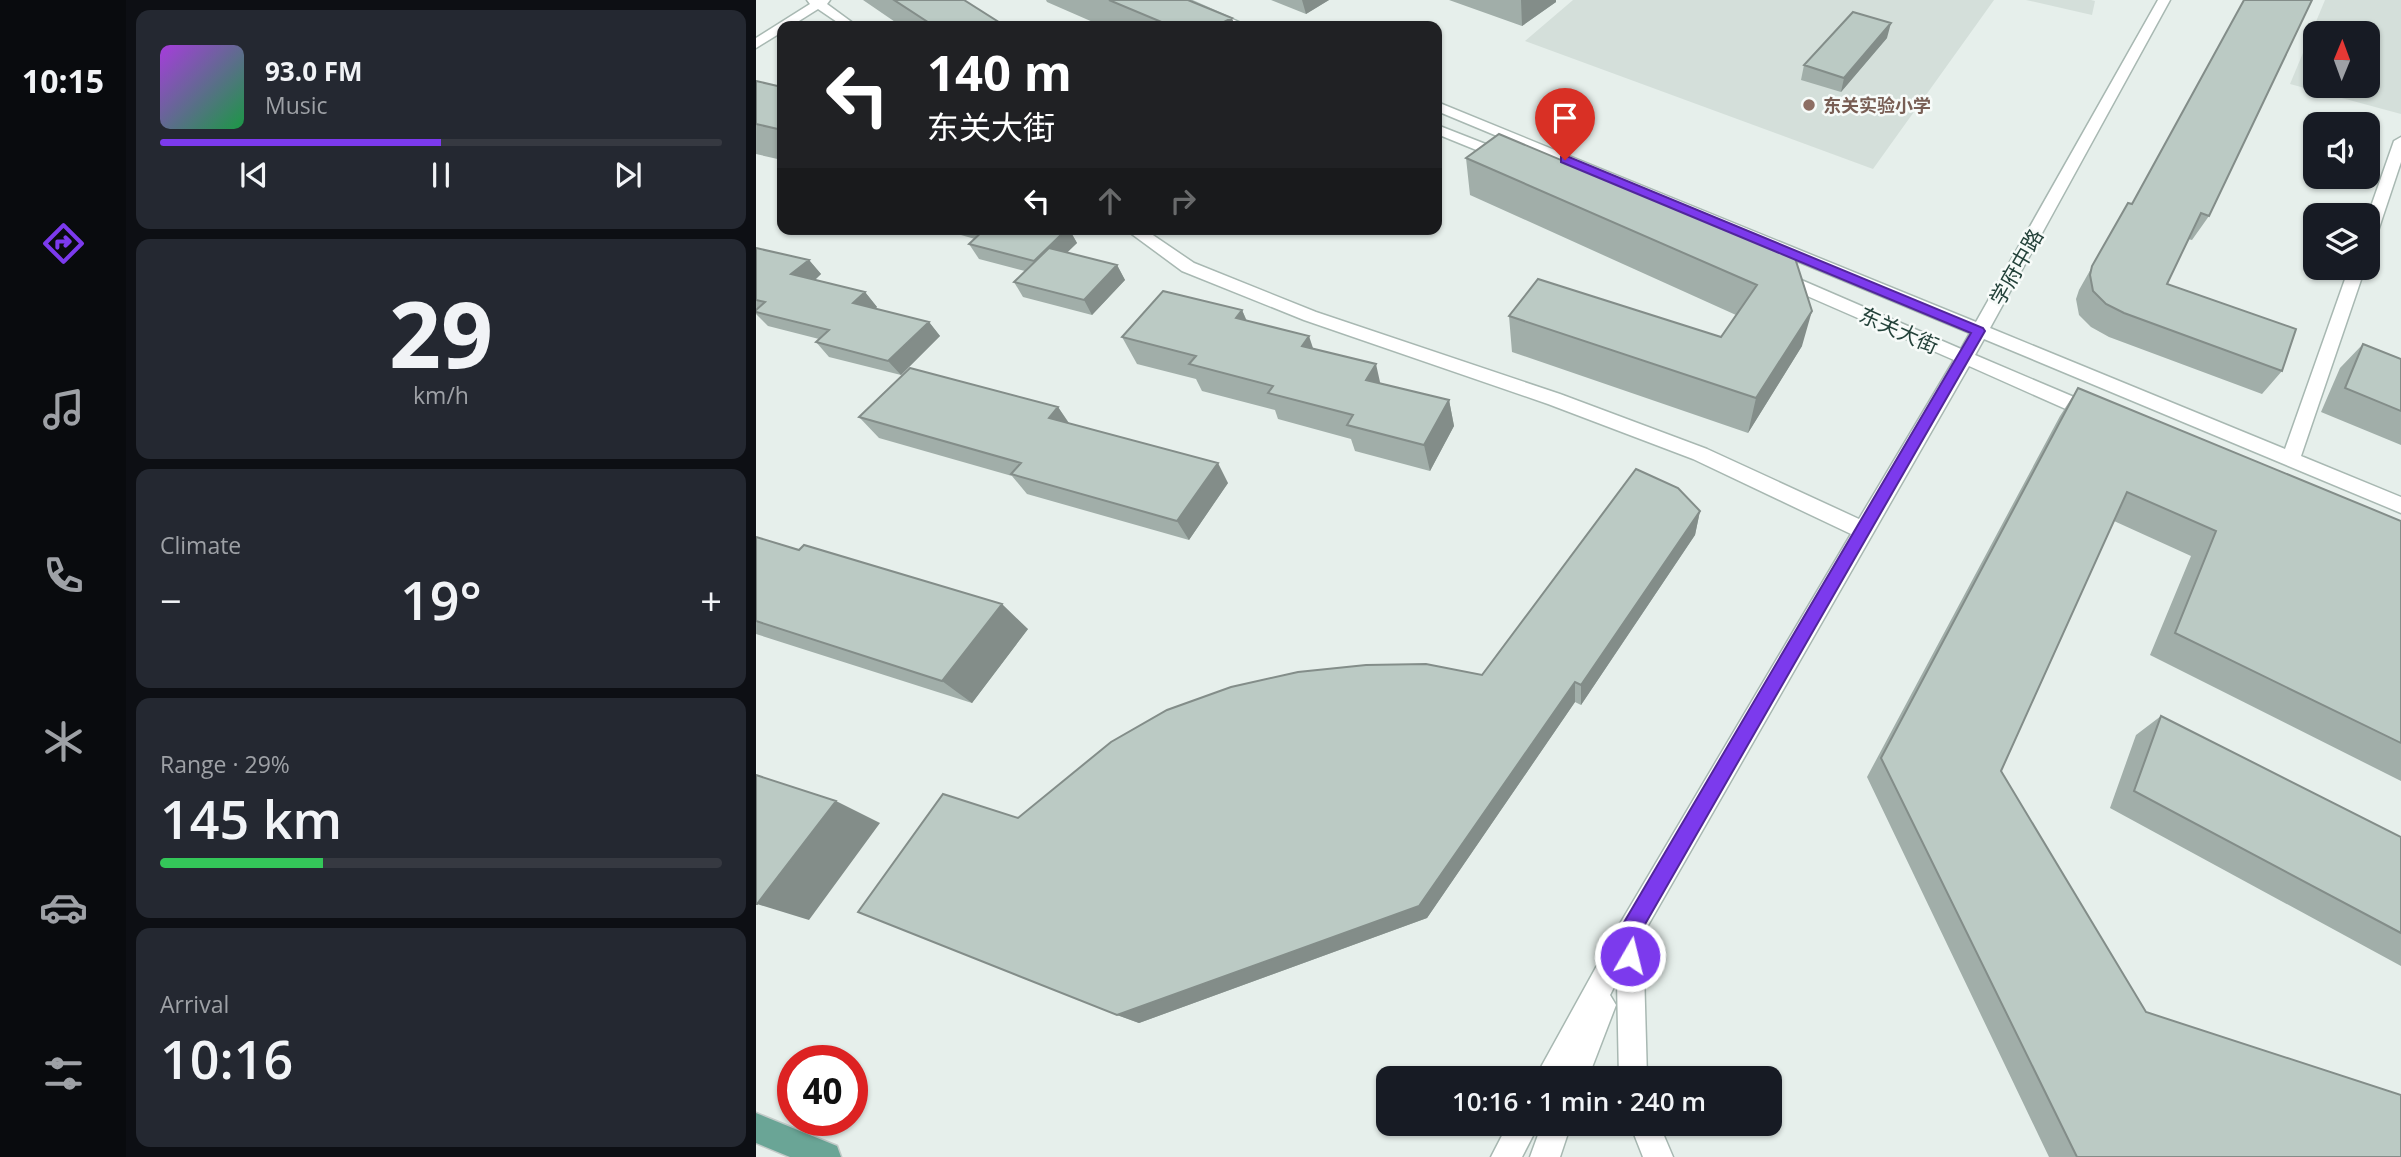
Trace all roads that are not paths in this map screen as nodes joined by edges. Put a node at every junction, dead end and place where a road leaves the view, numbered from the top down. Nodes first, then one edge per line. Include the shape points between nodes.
1 (1178, 0) edge
2 (2164, 0) edge
3 (819, 1) edge
4 (791, 21) edge
5 (844, 21) edge
6 (1230, 21) edge
7 (777, 31) edge
8 (756, 44) edge
9 (1442, 108) edge
10 (1442, 131) edge
11 (2401, 141) edge
12 (1517, 162) edge
13 (2380, 203) edge
14 (1142, 235) edge
15 (1759, 268) edge
16 (2353, 280) edge
17 (1978, 331) junction
18 (1963, 358) junction
19 (2113, 422) edge
20 (2291, 458) junction
21 (2401, 505) edge
22 (1863, 530) junction
23 (1630, 931) junction
24 (1556, 1066) edge
25 (1579, 1066) edge
26 (1633, 1066) edge
27 (756, 1128) edge
28 (1517, 1136) edge
29 (1553, 1136) edge
30 (1649, 1136) edge
31 (826, 1157) edge
32 (1506, 1157) edge
33 (1545, 1157) edge
34 (1658, 1157) edge

1 - 6 street
2 - 17 street, 学府中路
3 - 4 street
3 - 5 street
7 - 8 street
9 - 17 street, 东关大街
10 - 12 street
11 - 13 street
14 - 22 street via 1188,267 1310,316 1688,450
15 - 18 street, 东关大街
16 - 20 street
17 - 18 street, 学府中路
17 - 20 street, 东关大街
18 - 19 street, 东关大街
18 - 22 street, 学府中路
20 - 21 street, 东关大街
22 - 23 street, 学府中路
23 - 24 street, 学府中路
23 - 25 street
23 - 26 street
27 - 31 main road
28 - 32 street
29 - 33 street
30 - 34 street

